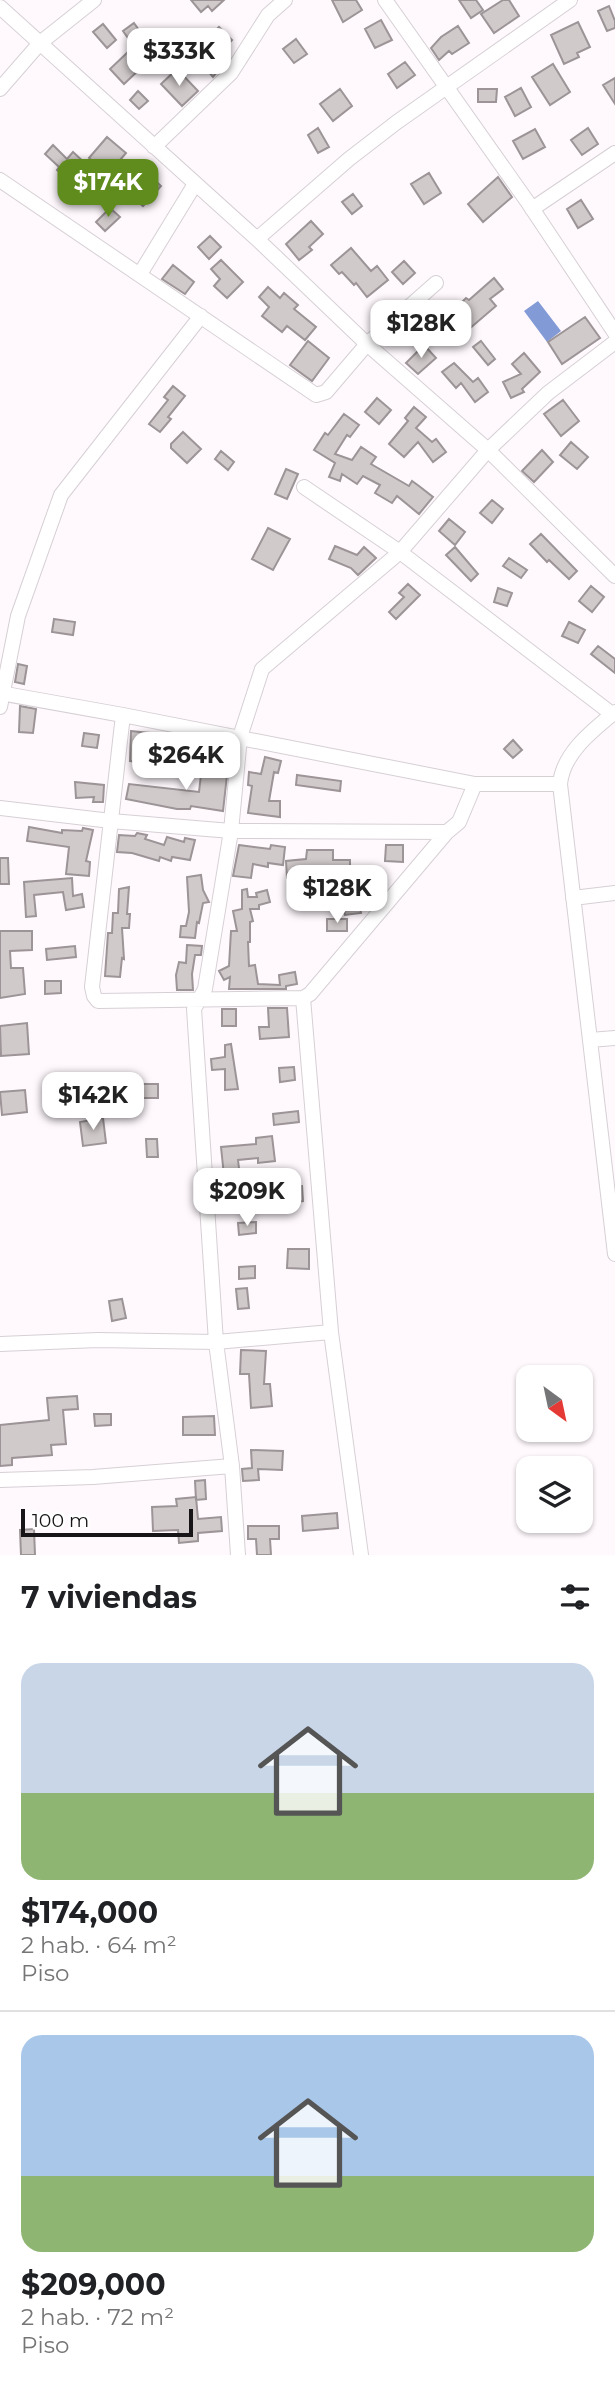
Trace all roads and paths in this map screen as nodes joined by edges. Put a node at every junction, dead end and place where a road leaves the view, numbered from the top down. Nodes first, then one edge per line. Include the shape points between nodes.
1 (94, 0) edge
2 (285, 0) edge
3 (385, 0) edge
4 (570, 0) edge
5 (0, 7) edge
6 (40, 44) junction
7 (447, 86) junction
8 (0, 89) edge
9 (154, 147) junction
10 (615, 153) edge
11 (0, 180) edge
12 (195, 184) junction
13 (532, 209) junction
14 (257, 239) junction
15 (140, 274) junction
16 (436, 283) dead end
17 (201, 316) junction
18 (615, 333) edge
19 (615, 342) edge
20 (368, 344) junction
21 (488, 450) junction
22 (304, 487) dead end
23 (400, 552) junction
24 (615, 576) edge
25 (1, 698) edge
26 (613, 713) edge
27 (123, 715) junction
28 (240, 737) junction
29 (475, 784) junction
30 (560, 784) junction
31 (0, 808) edge
32 (111, 821) junction
33 (231, 831) junction
34 (447, 832) junction
35 (615, 894) edge
36 (573, 898) junction
37 (303, 998) junction
38 (199, 999) junction
39 (615, 1038) edge
40 (590, 1040) junction
41 (615, 1254) edge
42 (331, 1332) junction
43 (216, 1342) junction
44 (0, 1344) edge
45 (232, 1466) junction
46 (0, 1480) edge
47 (238, 1555) edge
48 (360, 1555) edge

1 - 6 street
2 - 9 street via 268,15 231,73
3 - 7 street
4 - 7 street
5 - 6 street
6 - 8 street
6 - 9 street
7 - 13 street
7 - 14 street via 349,159
9 - 12 street
10 - 13 street
11 - 15 street
12 - 14 street
12 - 15 street
13 - 18 street
14 - 20 street
15 - 17 street
16 - 20 street
17 - 20 street via 316,395 326,393
17 - 25 street via 61,495 18,616
19 - 21 street via 566,377
20 - 21 street
21 - 23 street
21 - 24 street
22 - 23 street
23 - 26 street
23 - 28 street via 262,669
25 - 27 street
26 - 30 street via 572,751 561,769
27 - 28 street
27 - 32 street
28 - 29 street
28 - 33 street
29 - 30 street
29 - 34 street via 458,822
30 - 36 street
31 - 32 street
32 - 33 street
32 - 38 street via 94,996 98,1001
33 - 34 street
33 - 38 street via 205,989
34 - 37 street
35 - 36 street
36 - 40 street
37 - 38 street
37 - 42 street
38 - 43 street via 194,1009
39 - 40 street
40 - 41 street
42 - 43 street
42 - 48 street
43 - 44 street
43 - 45 street
45 - 46 street
45 - 47 street

